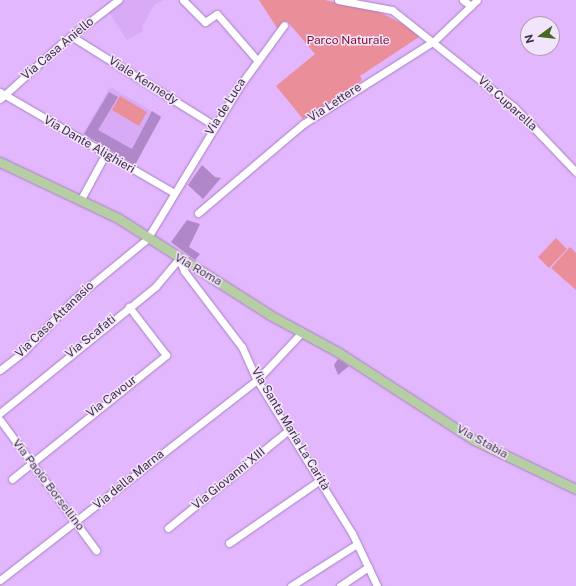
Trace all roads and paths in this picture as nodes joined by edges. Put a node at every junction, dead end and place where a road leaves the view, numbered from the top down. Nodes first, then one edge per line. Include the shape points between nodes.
1 (118, 0) edge
2 (184, 0) edge
3 (338, 0) edge
4 (463, 0) edge
5 (477, 0) edge
6 (471, 6) junction
7 (284, 25) dead end
8 (71, 36) junction
9 (434, 41) junction
10 (257, 60) junction
11 (1, 96) edge
12 (215, 126) junction
13 (105, 155) junction
14 (0, 162) edge
15 (576, 172) edge
16 (174, 193) junction
17 (81, 200) junction
18 (198, 212) dead end
19 (147, 239) junction
20 (179, 259) junction
21 (129, 307) junction
22 (302, 332) junction
23 (0, 370) edge
24 (257, 380) junction
25 (392, 386) joint
26 (0, 413) edge
27 (0, 420) edge
28 (290, 429) junction
29 (32, 463) junction
30 (12, 479) dead end
31 (320, 480) junction
32 (576, 489) edge
33 (77, 523) junction
34 (168, 528) dead end
35 (229, 543) dead end
36 (357, 544) junction
37 (96, 550) dead end
38 (368, 567) junction
39 (0, 580) edge
40 (291, 586) edge
41 (340, 586) edge
42 (378, 586) edge

1 - 8 street, Via Casa Aniello
2 - 10 street via 205,22 217,14
3 - 9 street, Via Cuparella via 392,10
4 - 6 street
5 - 6 street, Via Lettere
6 - 9 street, Via Lettere
7 - 10 street, Via de Luca
8 - 11 street, Via Casa Aniello
8 - 12 street, Viale Kennedy
9 - 15 street, Via Cuparella via 514,107
9 - 18 street, Via Lettere via 303,124
10 - 12 street, Via de Luca
11 - 13 street, Via Dante Alighieri
12 - 16 street, Via de Luca
13 - 16 street, Via Dante Alighieri
13 - 17 street
14 - 17 main road, Via Roma
16 - 19 street, Via de Luca
17 - 19 main road, Via Roma via 118,218
19 - 20 main road, Via Roma
19 - 23 street, Via Casa Attanasio via 74,299 23,352
20 - 21 street, Via Scafati via 156,286
20 - 22 main road, Via Roma
20 - 24 street, Via Santa Maria La Carità via 184,271 220,314 242,347
21 - 26 street, Via Scafati
21 - 29 street, Via Cavour via 166,354
22 - 24 street, Via della Marna
22 - 25 main road, Via Roma
24 - 28 street, Via Santa Maria La Carità
24 - 33 street, Via della Marna
25 - 32 main road, Via Stabia via 474,440
27 - 29 street, Via Paolo Borsellino
28 - 31 street, Via Santa Maria La Carità
28 - 34 street, Via Giovanni XIII
29 - 30 street, Via Cavour
29 - 33 street, Via Paolo Borsellino
31 - 35 street
31 - 36 street, Via Santa Maria La Carità
33 - 37 street, Via Paolo Borsellino
33 - 39 street, Via della Marna
36 - 38 street, Via Santa Maria La Carità
36 - 40 street
38 - 41 street
38 - 42 street, Via Santa Maria La Carità

